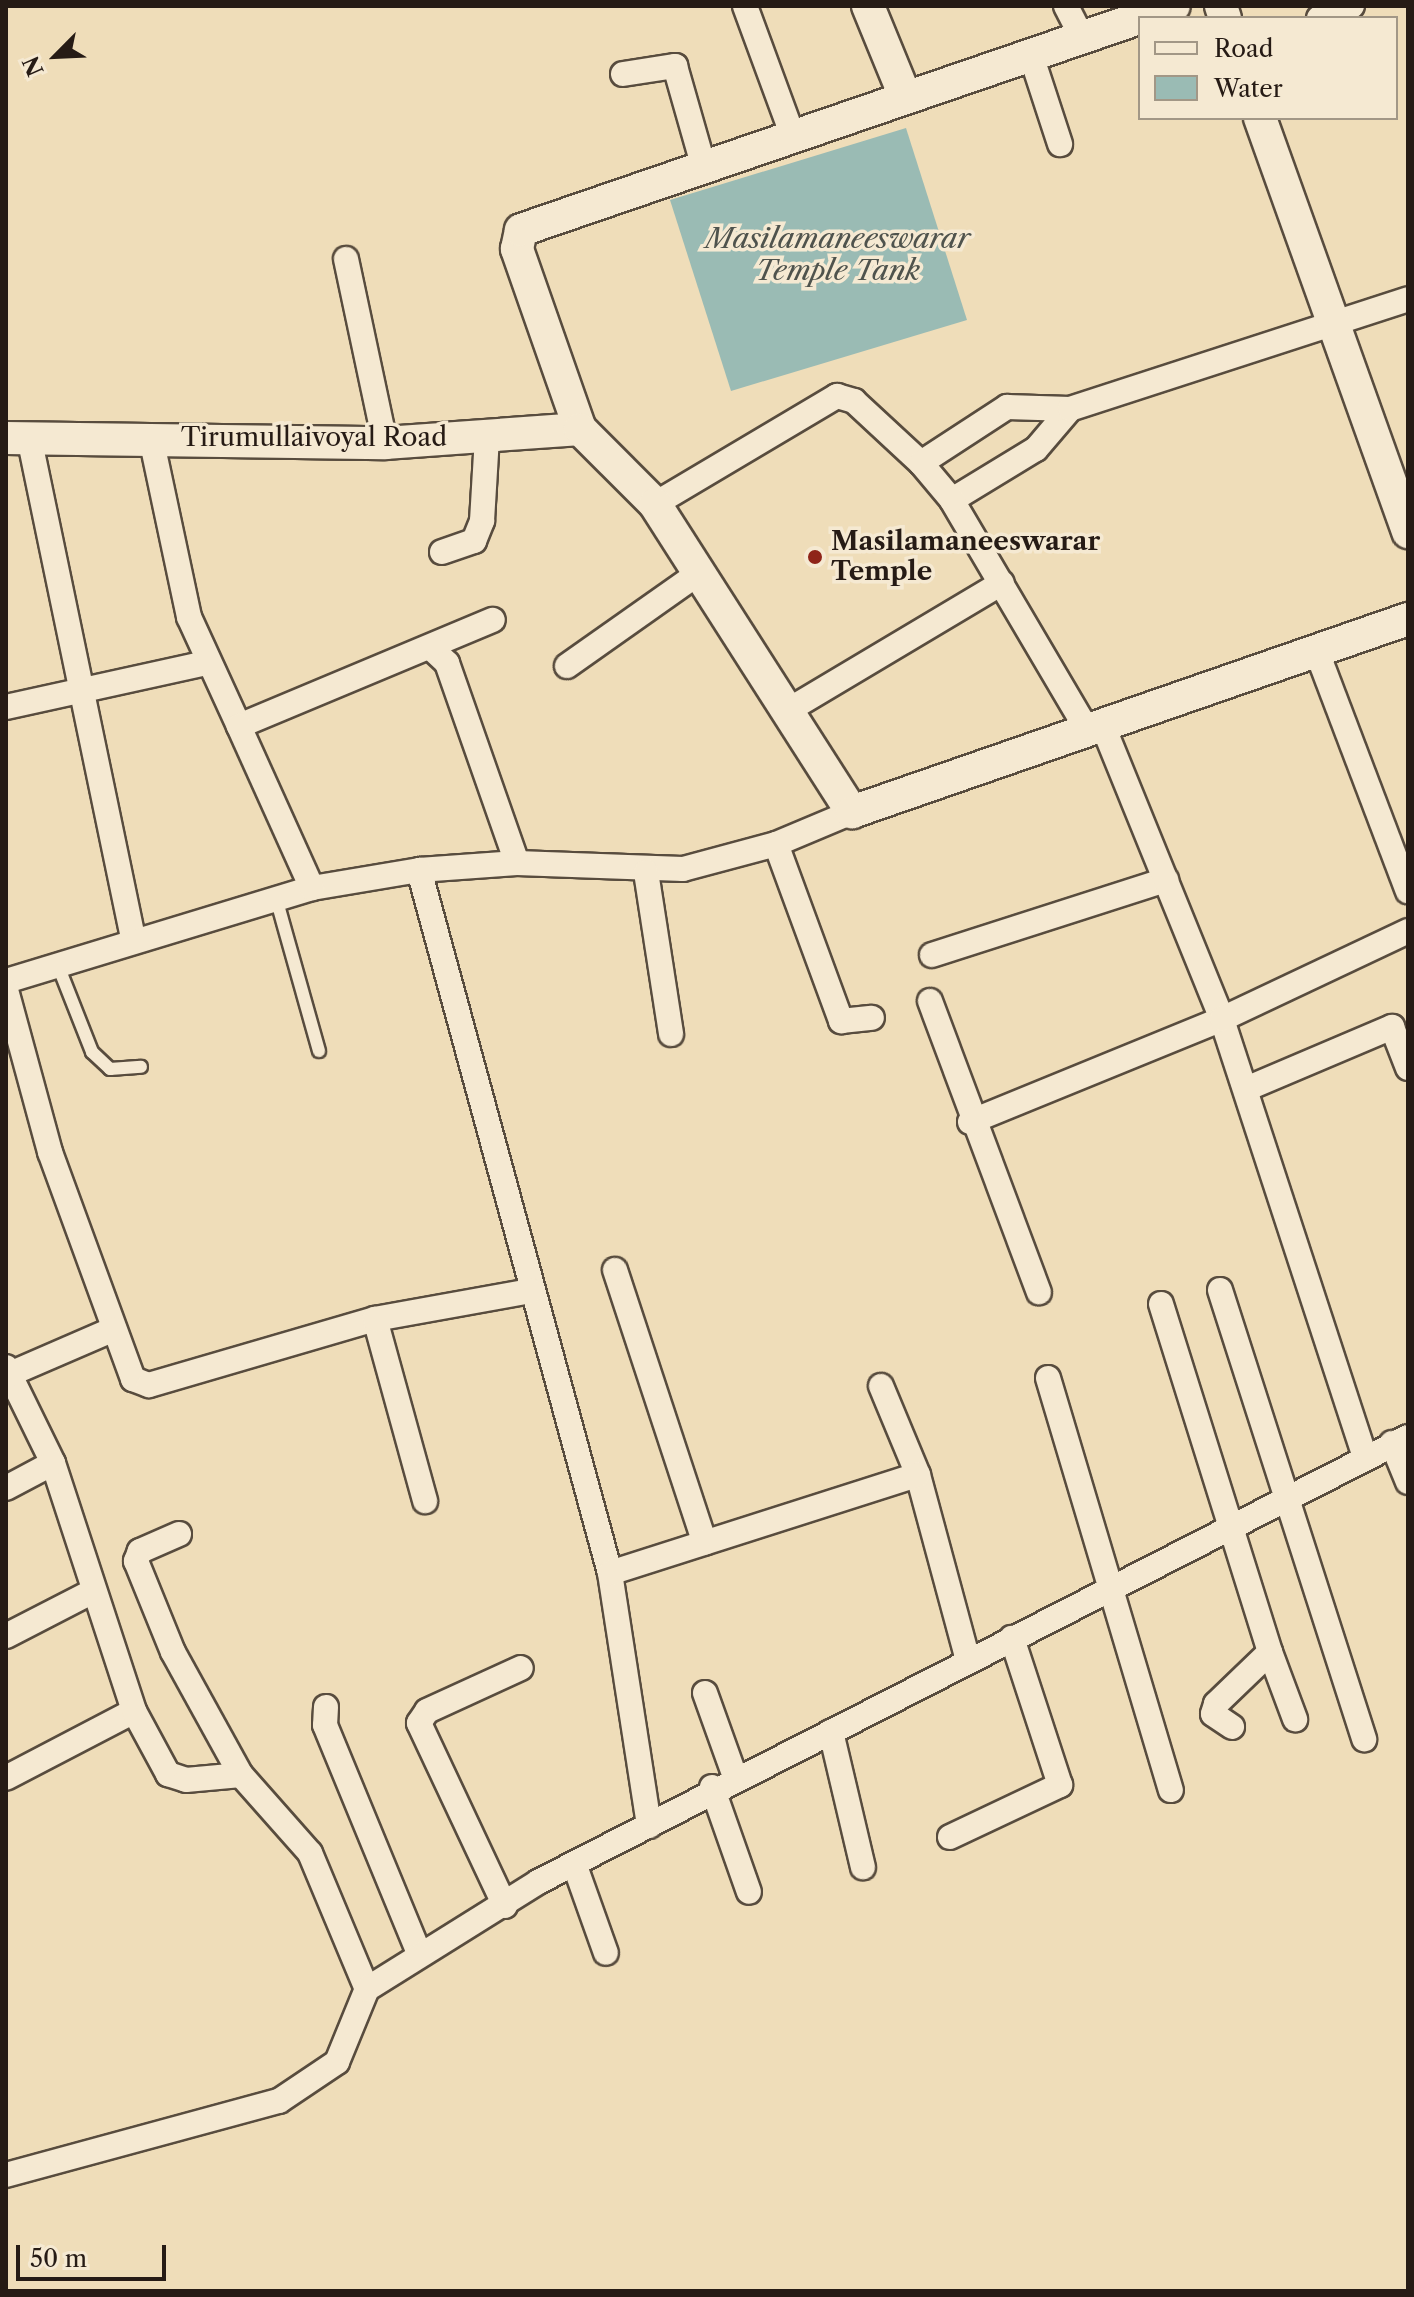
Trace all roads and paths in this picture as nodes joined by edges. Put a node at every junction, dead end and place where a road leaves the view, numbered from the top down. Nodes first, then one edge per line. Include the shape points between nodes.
1 (745, 6) edge
2 (868, 6) edge
3 (1066, 6) edge
4 (1174, 6) edge
5 (1352, 6) edge
6 (1142, 16) edge
7 (1324, 16) edge
8 (1138, 17) edge
9 (1081, 35) junction
10 (1030, 52) junction
11 (623, 74) dead end
12 (905, 96) junction
13 (1261, 120) edge
14 (792, 134) junction
15 (1060, 144) dead end
16 (703, 164) junction
17 (346, 259) dead end
18 (1408, 299) edge
19 (1331, 323) junction
20 (1070, 409) junction
21 (580, 429) junction
22 (13, 434) edge
23 (487, 436) junction
24 (151, 438) junction
25 (385, 443) junction
26 (921, 463) junction
27 (952, 500) junction
28 (655, 504) junction
29 (1408, 532) edge
30 (442, 552) dead end
31 (699, 573) junction
32 (1002, 583) junction
33 (1408, 619) edge
34 (493, 620) dead end
35 (431, 648) junction
36 (1317, 652) junction
37 (206, 663) junction
38 (567, 666) dead end
39 (77, 692) junction
40 (6, 707) edge
41 (787, 711) junction
42 (239, 726) junction
43 (1096, 731) junction
44 (852, 812) junction
45 (776, 844) junction
46 (517, 863) junction
47 (419, 870) junction
48 (646, 872) junction
49 (1166, 880) junction
50 (312, 888) junction
51 (1408, 891) edge
52 (276, 898) junction
53 (1408, 931) edge
54 (133, 938) junction
55 (932, 955) dead end
56 (57, 963) junction
57 (6, 981) edge
58 (6, 990) edge
59 (930, 1001) dead end
60 (872, 1018) dead end
61 (1222, 1019) junction
62 (671, 1034) dead end
63 (319, 1051) dead end
64 (141, 1067) dead end
65 (1408, 1068) edge
66 (1246, 1089) junction
67 (970, 1122) junction
68 (615, 1270) dead end
69 (1220, 1290) dead end
70 (531, 1291) junction
71 (1039, 1292) dead end
72 (1161, 1304) dead end
73 (375, 1319) junction
74 (114, 1329) junction
75 (8, 1371) edge
76 (1048, 1378) dead end
77 (881, 1386) dead end
78 (1400, 1440) edge
79 (1365, 1457) junction
80 (53, 1463) junction
81 (918, 1475) junction
82 (1408, 1482) edge
83 (6, 1488) edge
84 (425, 1501) dead end
85 (1289, 1502) junction
86 (1228, 1527) junction
87 (179, 1534) dead end
88 (705, 1543) junction
89 (610, 1573) junction
90 (1110, 1586) junction
91 (93, 1591) junction
92 (6, 1636) edge
93 (1012, 1638) junction
94 (1270, 1652) junction
95 (968, 1660) junction
96 (521, 1668) dead end
97 (705, 1693) dead end
98 (326, 1707) dead end
99 (134, 1711) junction
100 (1295, 1719) dead end
101 (1232, 1727) dead end
102 (831, 1732) junction
103 (1364, 1739) dead end
104 (241, 1775) junction
105 (735, 1777) junction
106 (6, 1778) edge
107 (712, 1787) junction
108 (1171, 1790) dead end
109 (649, 1826) junction
110 (950, 1837) dead end
111 (575, 1866) junction
112 (863, 1867) dead end
113 (749, 1892) dead end
114 (505, 1906) junction
115 (419, 1953) junction
116 (606, 1953) dead end
117 (367, 1989) junction
118 (6, 2175) edge

1 - 14 street
2 - 12 street
3 - 9 street
4 - 6 street
5 - 7 street
8 - 9 street
9 - 10 street
10 - 12 street
10 - 15 street
11 - 16 street via 675,66
12 - 14 street
13 - 19 street
14 - 16 street
16 - 21 street via 533,223 517,236
17 - 25 street
18 - 19 street
19 - 20 street
19 - 29 street
20 - 26 street via 1007,407
20 - 27 street via 1036,449
21 - 23 street, Tirumullaivoyal Road
21 - 28 street
22 - 24 street, Tirumullaivoyal Road
22 - 39 street
23 - 25 street, Tirumullaivoyal Road
23 - 30 street via 482,521 474,541
24 - 25 street, Tirumullaivoyal Road
24 - 37 street
26 - 27 street
26 - 28 street via 854,401 837,396
27 - 32 street
28 - 31 street
31 - 38 street
31 - 41 street
32 - 41 street
32 - 43 street
33 - 36 street
34 - 35 street
35 - 42 street
35 - 46 street via 447,663
36 - 43 street
36 - 51 street
37 - 39 street
37 - 42 street
39 - 40 street
39 - 54 street
41 - 44 street
42 - 50 street
43 - 44 street
43 - 49 street
44 - 45 street
45 - 48 street
45 - 60 street via 841,1021
46 - 47 street
46 - 48 street
47 - 50 street
47 - 70 street via 520,1226
48 - 62 street
49 - 55 street
49 - 61 street
50 - 52 street
52 - 54 street
52 - 63 lane
53 - 61 street
54 - 56 street
56 - 57 street
56 - 64 lane via 92,1052 110,1069
58 - 74 street via 50,1152
59 - 67 street
61 - 66 street
61 - 67 street
65 - 66 street via 1392,1027
66 - 79 street
67 - 71 street
68 - 88 street
69 - 85 street
70 - 73 street
70 - 89 street via 568,1403
72 - 86 street
73 - 74 street via 149,1385 128,1373
73 - 84 street
74 - 75 street
75 - 80 street
76 - 90 street
77 - 81 street
78 - 79 street
78 - 82 street
79 - 85 street
80 - 83 street
80 - 91 street
81 - 88 street
81 - 95 street
85 - 86 street
85 - 103 street
86 - 90 street
86 - 94 street
87 - 104 street via 140,1551 136,1561 173,1652
88 - 89 street
89 - 109 street
90 - 93 street
90 - 108 street
91 - 92 street
91 - 99 street
93 - 95 street
93 - 110 street via 1060,1785
94 - 100 street
94 - 101 street via 1216,1704 1213,1714
95 - 102 street
96 - 114 street via 427,1711 419,1723
97 - 105 street
98 - 115 street via 325,1725
99 - 104 street via 168,1774 186,1780
99 - 106 street
102 - 105 street
102 - 112 street
104 - 117 street via 310,1853
105 - 107 street
107 - 109 street
107 - 113 street
109 - 111 street
111 - 114 street
111 - 116 street
114 - 115 street
115 - 117 street
117 - 118 street via 337,2062 279,2101

